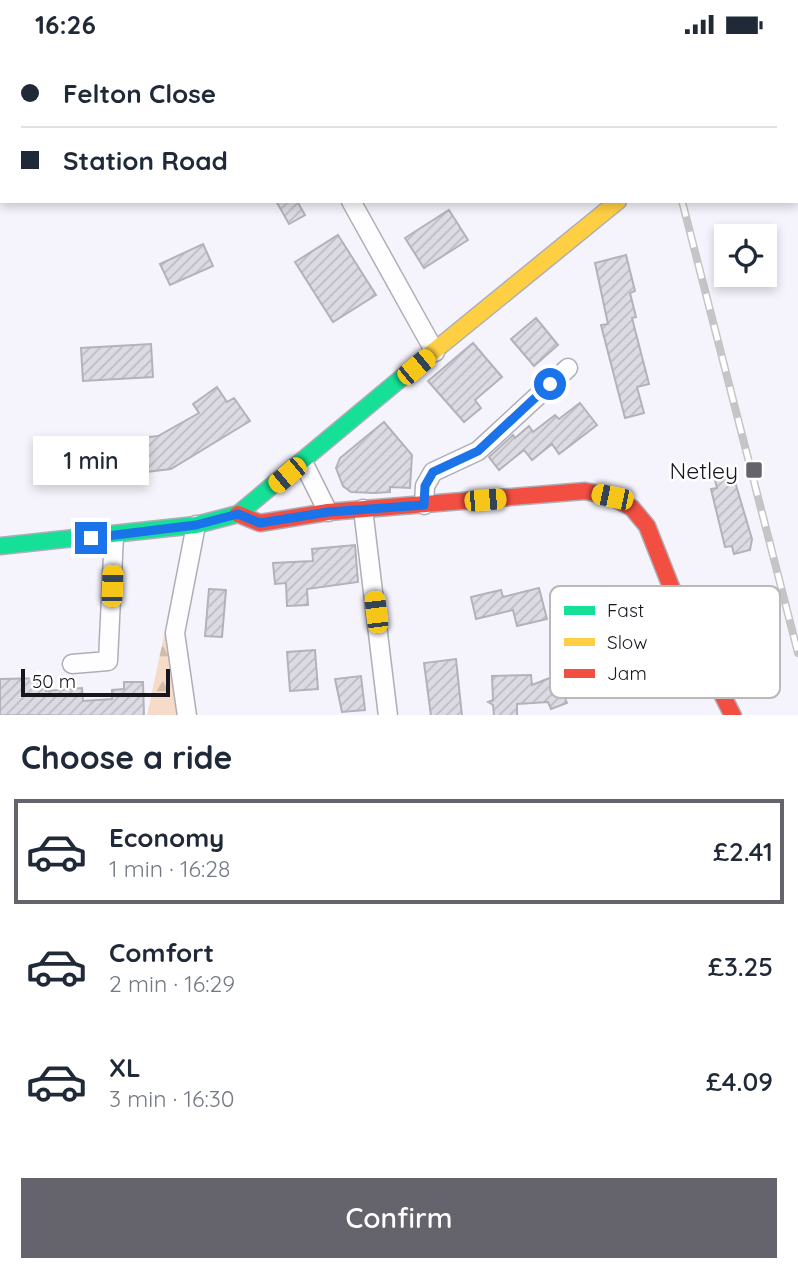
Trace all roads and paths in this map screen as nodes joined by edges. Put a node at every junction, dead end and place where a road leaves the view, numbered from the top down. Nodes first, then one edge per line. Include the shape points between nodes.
1 (352, 203) edge
2 (615, 203) edge
3 (435, 352) junction
4 (568, 368) dead end
5 (303, 462) junction
6 (424, 505) junction
7 (363, 509) junction
8 (328, 512) junction
9 (238, 514) junction
10 (196, 525) junction
11 (114, 535) junction
12 (0, 546) edge
13 (670, 586) edge
14 (72, 664) dead end
15 (724, 698) edge
16 (187, 715) edge
17 (388, 715) edge
18 (732, 715) edge

1 - 3 street
2 - 3 street
3 - 5 street
4 - 6 street via 478,451 433,472 425,486
5 - 8 street
5 - 9 street
6 - 7 street
6 - 13 street via 585,491 612,497 632,508 646,526
7 - 8 street
7 - 17 street
8 - 9 street via 260,523
9 - 10 street
10 - 11 street
10 - 16 street via 175,633
11 - 12 street
11 - 14 street via 108,661
15 - 18 street

